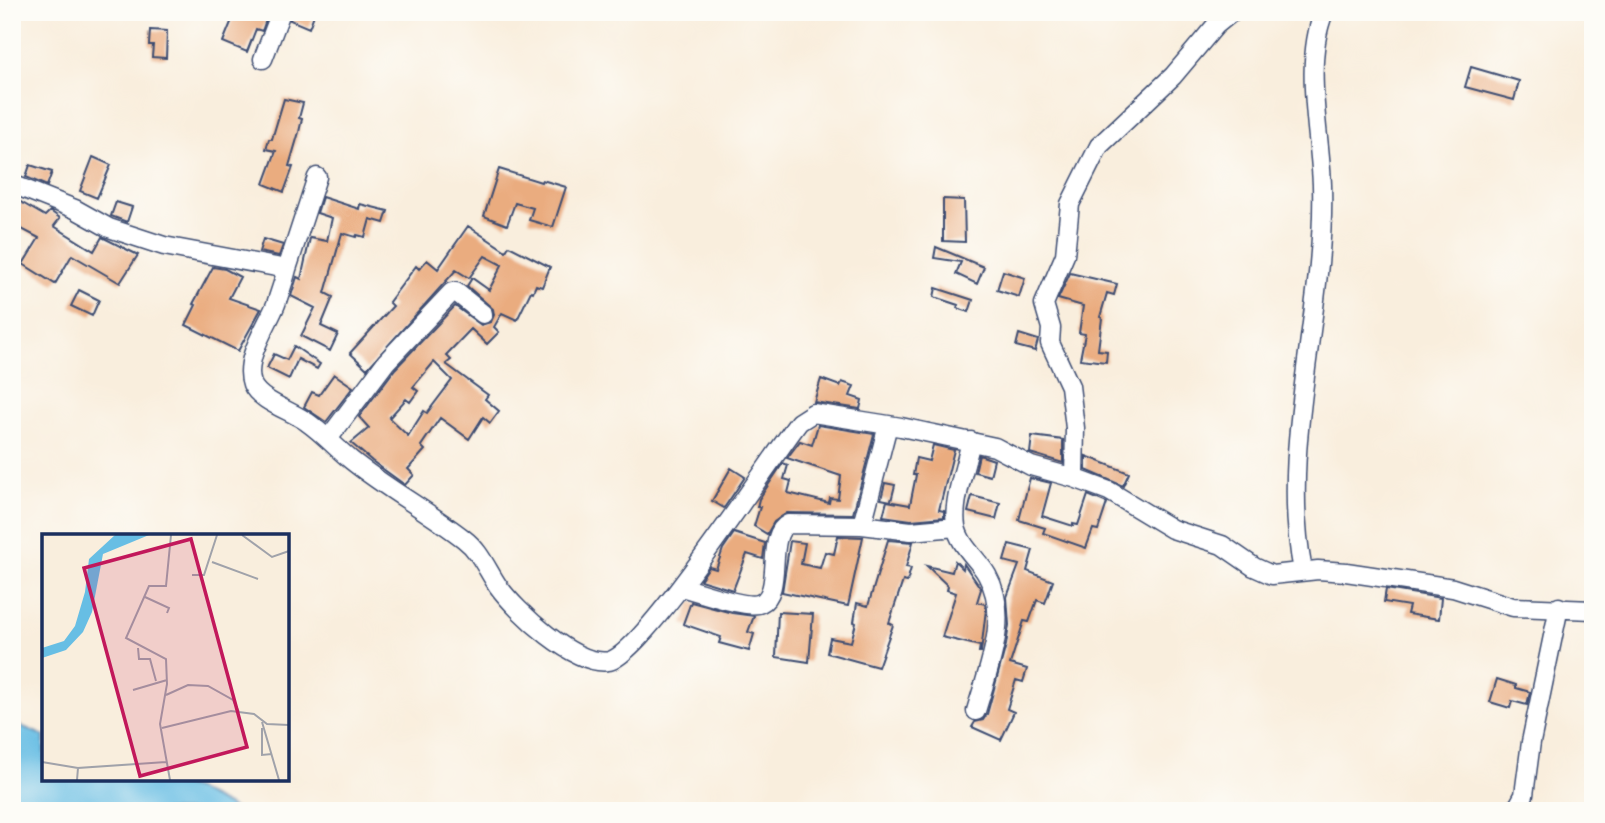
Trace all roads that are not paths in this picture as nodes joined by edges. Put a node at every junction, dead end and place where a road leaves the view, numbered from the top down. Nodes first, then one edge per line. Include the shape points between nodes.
1 (281, 12) edge
2 (1231, 12) edge
3 (1324, 12) edge
4 (263, 59) dead end
5 (317, 177) dead end
6 (12, 184) edge
7 (287, 269) junction
8 (483, 314) dead end
9 (888, 425) junction
10 (328, 439) junction
11 (971, 441) junction
12 (1074, 478) junction
13 (862, 525) junction
14 (956, 527) junction
15 (1303, 570) junction
16 (681, 587) junction
17 (1559, 607) junction
18 (1593, 610) edge
19 (976, 711) dead end
20 (1511, 811) edge

1 - 4 street
2 - 12 street via 1173,76 1098,146 1070,204 1065,255 1044,312 1051,328 1050,344 1070,386
3 - 15 street via 1314,44 1321,237 1298,454
5 - 7 street
6 - 7 street via 109,228 164,246
7 - 10 street via 253,356 252,384 266,400
8 - 10 street via 452,292 386,362
9 - 11 street
9 - 13 street
9 - 16 street via 822,413 799,422
10 - 16 street via 470,544 511,602 555,640 586,657 605,661 622,654
11 - 12 street
11 - 14 street
12 - 15 street via 1109,491 1172,529 1222,545 1272,575
13 - 14 street via 911,531
13 - 16 street via 783,526 771,590 759,604
14 - 19 street via 986,574 996,602 991,660
15 - 17 street via 1439,585 1513,607
17 - 18 street
17 - 20 street via 1524,795

